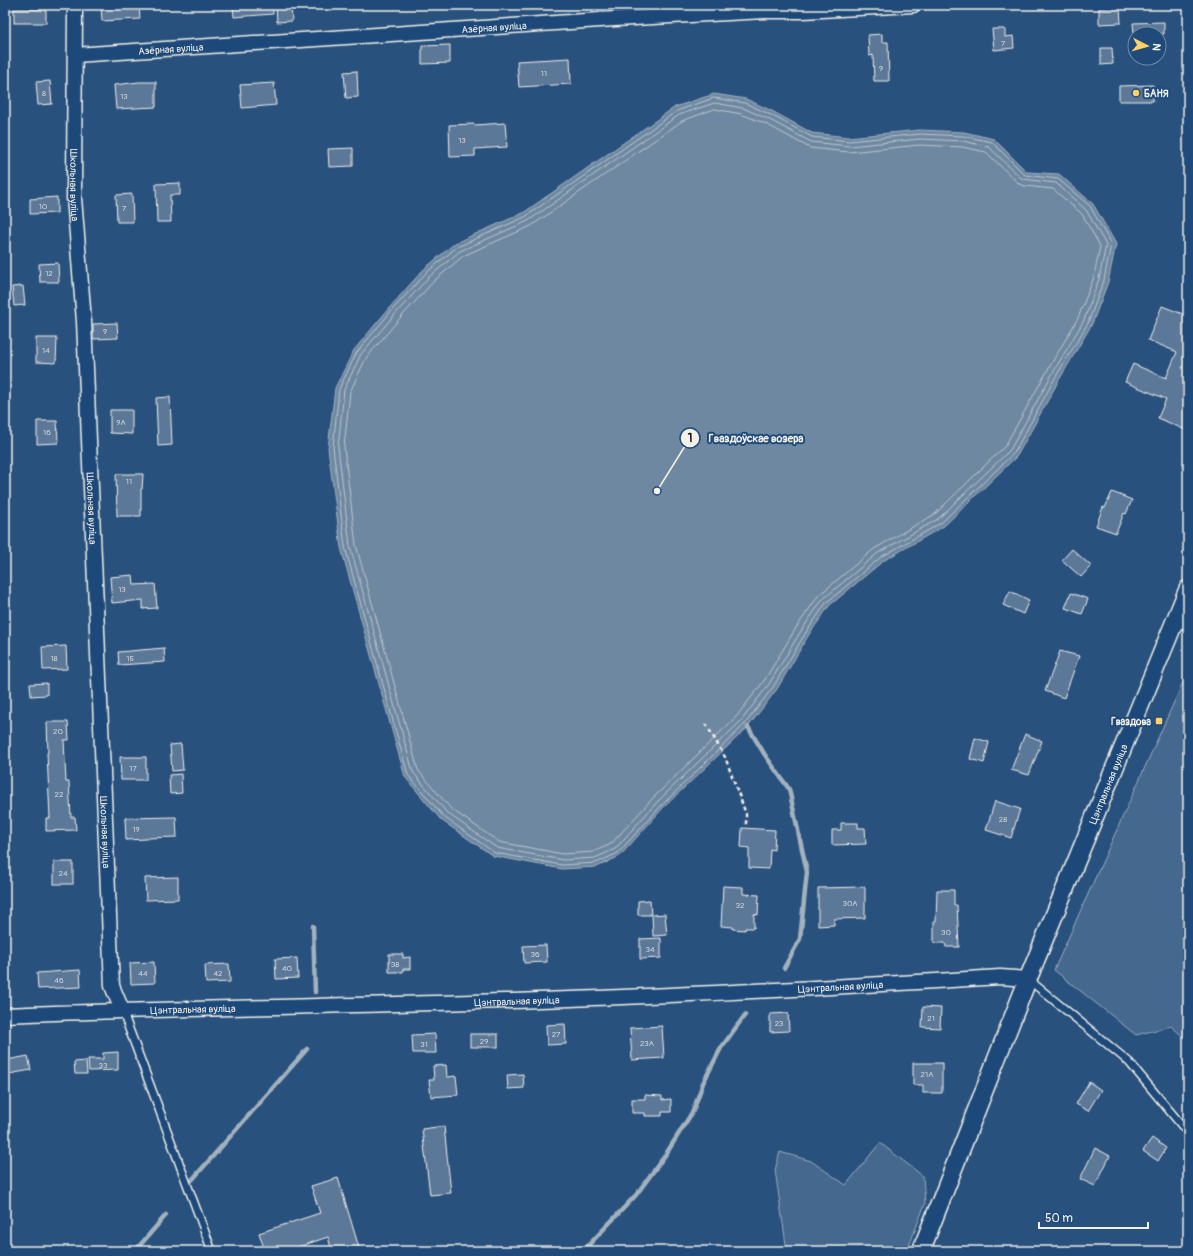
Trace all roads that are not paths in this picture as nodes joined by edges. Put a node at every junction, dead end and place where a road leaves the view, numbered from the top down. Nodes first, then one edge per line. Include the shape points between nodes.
1 (75, 5) edge
2 (913, 5) edge
3 (765, 8) edge
4 (75, 55) junction
5 (1188, 589) edge
6 (1182, 620) edge
7 (1028, 979) junction
8 (122, 1010) junction
9 (5, 1015) edge
10 (1188, 1133) edge
11 (212, 1251) edge
12 (921, 1251) edge

1 - 4 street, Школьная вуліца
2 - 3 street, Азёрная вуліца via 802,12
3 - 4 street, Азёрная вуліца
4 - 8 street, Школьная вуліца via 74,198 84,321 112,986
5 - 6 street, Цэнтральная вуліца
6 - 7 street, Цэнтральная вуліца
7 - 8 street, Цэнтральная вуліца via 1000,977 570,999
7 - 10 lane via 1129,1062
7 - 12 street, Цэнтральная вуліца
8 - 9 street, Цэнтральная вуліца
8 - 11 lane

